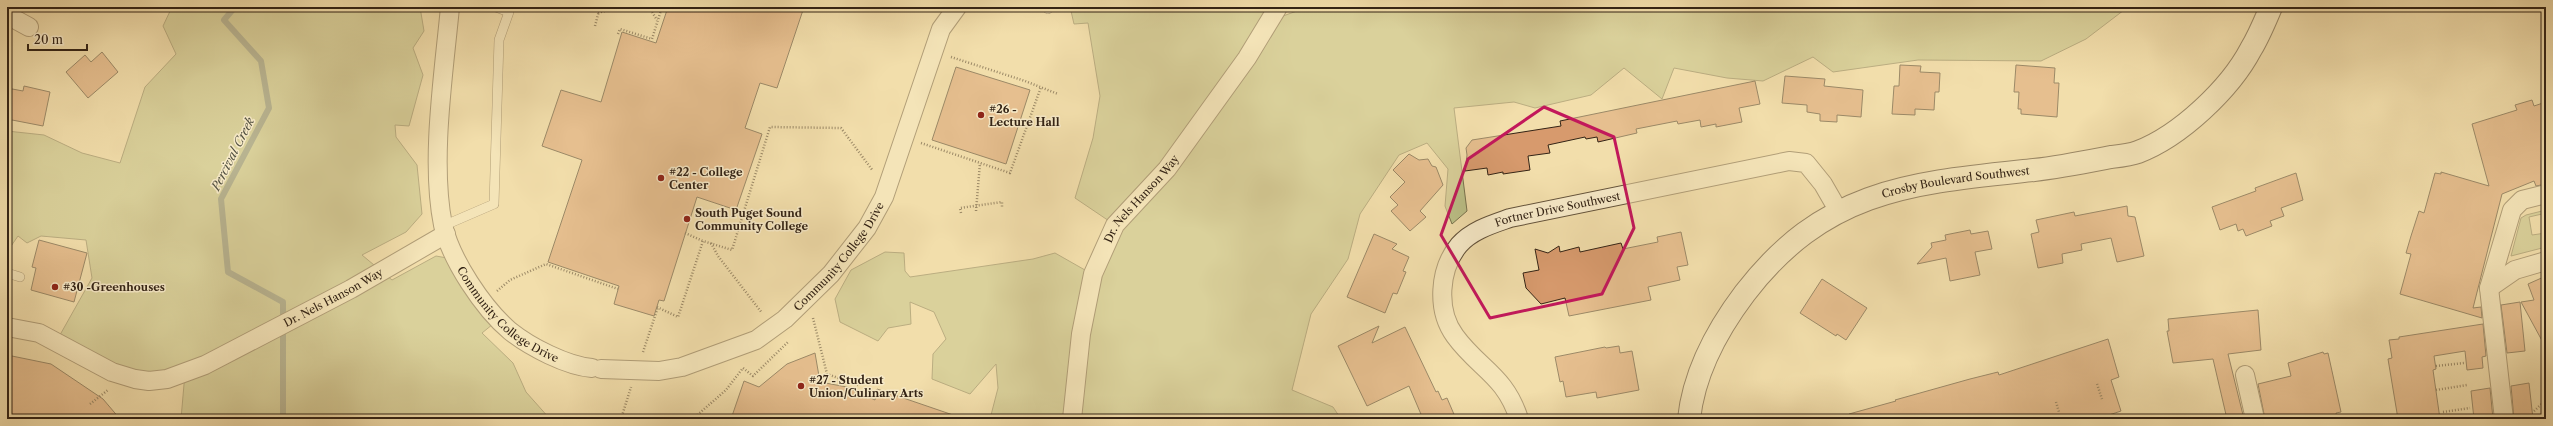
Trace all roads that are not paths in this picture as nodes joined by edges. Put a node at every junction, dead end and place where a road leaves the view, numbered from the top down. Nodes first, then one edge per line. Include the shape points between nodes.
1 (450, 7) edge
2 (496, 7) edge
3 (957, 7) edge
4 (1278, 7) edge
5 (2271, 7) edge
6 (7, 15) edge
7 (29, 27) dead end
8 (2546, 194) edge
9 (1838, 210) junction
10 (445, 230) junction
11 (2546, 261) edge
12 (7, 273) edge
13 (20, 277) dead end
14 (2489, 288) junction
15 (7, 327) edge
16 (2245, 375) dead end
17 (1072, 419) edge
18 (1520, 419) edge
19 (1689, 419) edge
20 (2255, 419) edge
21 (2504, 419) edge

1 - 10 street via 440,121 438,192
2 - 10 lane via 509,12 499,40 494,204
3 - 10 street, Community College Drive via 941,29 887,189 867,228 831,274 773,328 756,340 682,366 651,371 596,368 545,353 520,339 498,320 467,280
4 - 17 street, Dr. Nels Hanson Way via 1247,58 1167,169 1115,225 1093,274 1081,334
5 - 9 street, Crosby Boulevard Southwest via 2250,51 2229,81 2178,130 2137,152 2065,166 1909,185
6 - 7 street
8 - 14 street via 2522,200 2512,210
9 - 18 street, Fortner Drive Southwest via 1823,184 1806,163 1789,160 1510,218 1482,228 1460,244 1446,268 1442,291 1445,316 1455,336 1502,384 1514,400
9 - 19 street, Crosby Boulevard Southwest via 1801,237 1762,271 1727,316 1699,371
10 - 15 street, Dr. Nels Hanson Way via 351,289 260,336 185,373 149,381 112,372 39,333
11 - 14 street via 2515,270
12 - 13 lane
14 - 21 street
16 - 20 street

